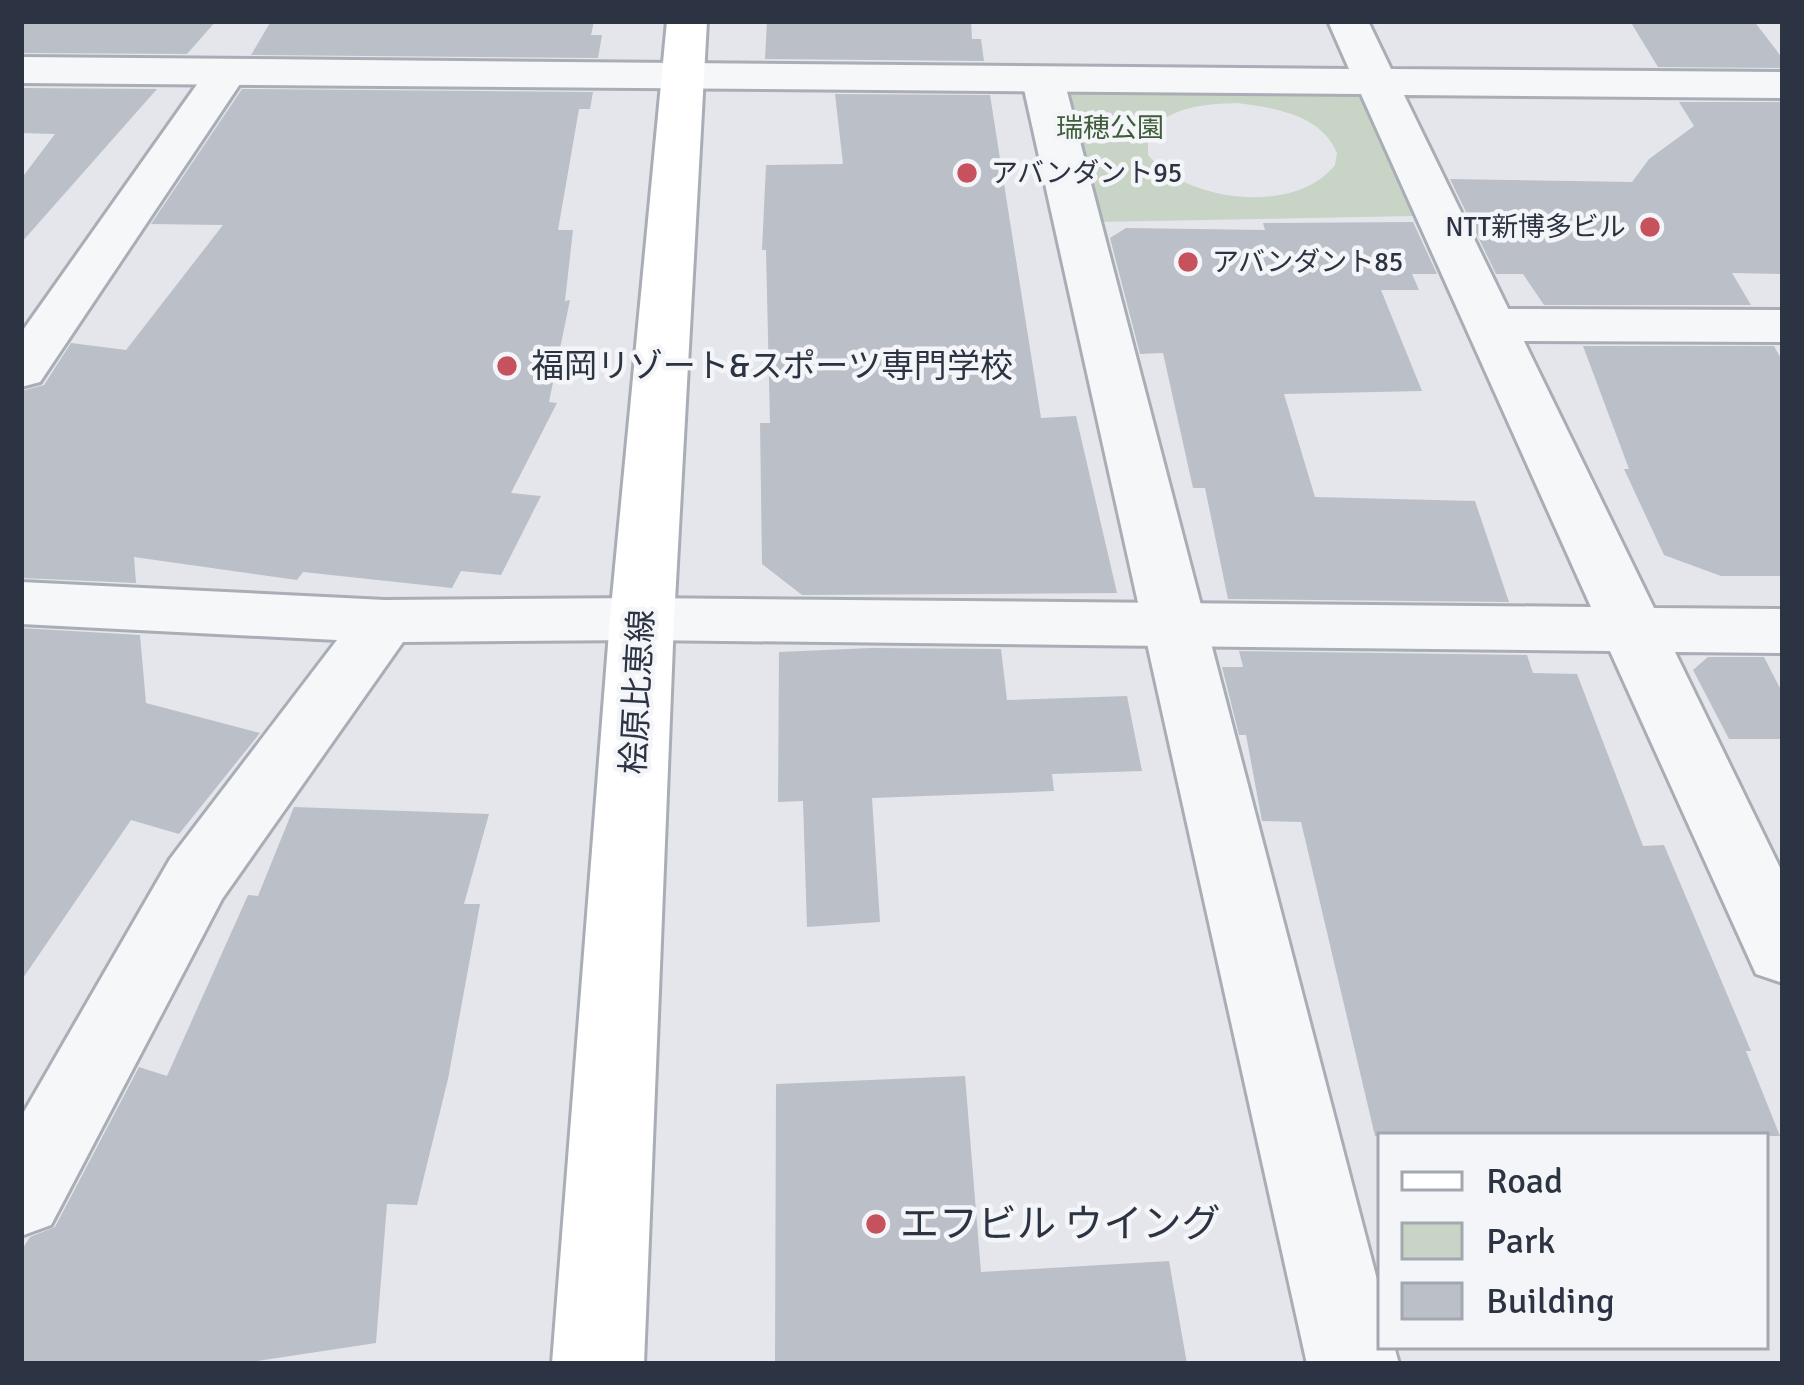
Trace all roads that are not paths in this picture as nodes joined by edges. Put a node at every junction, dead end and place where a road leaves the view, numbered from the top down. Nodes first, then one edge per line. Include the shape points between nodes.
1 (1348, 21) edge
2 (684, 50) edge
3 (21, 70) edge
4 (225, 74) junction
5 (1043, 80) junction
6 (1378, 83) junction
7 (1783, 85) edge
8 (1494, 325) junction
9 (1783, 326) edge
10 (21, 371) edge
11 (21, 602) edge
12 (642, 619) junction
13 (385, 621) junction
14 (1171, 624) junction
15 (1631, 631) junction
16 (1783, 632) edge
17 (1783, 952) edge
18 (21, 1196) edge
19 (598, 1364) edge
20 (1353, 1364) edge

1 - 6 street
2 - 4 street
2 - 5 street
2 - 12 main road, 桧原比恵線
3 - 4 street
4 - 10 street
5 - 6 street
5 - 14 street
6 - 7 street
6 - 8 street
8 - 9 street
8 - 15 street
11 - 13 street
12 - 13 street
12 - 14 street
12 - 19 main road, 桧原比恵線
13 - 18 street via 196,879
14 - 15 street
14 - 20 street
15 - 16 street
15 - 17 street

